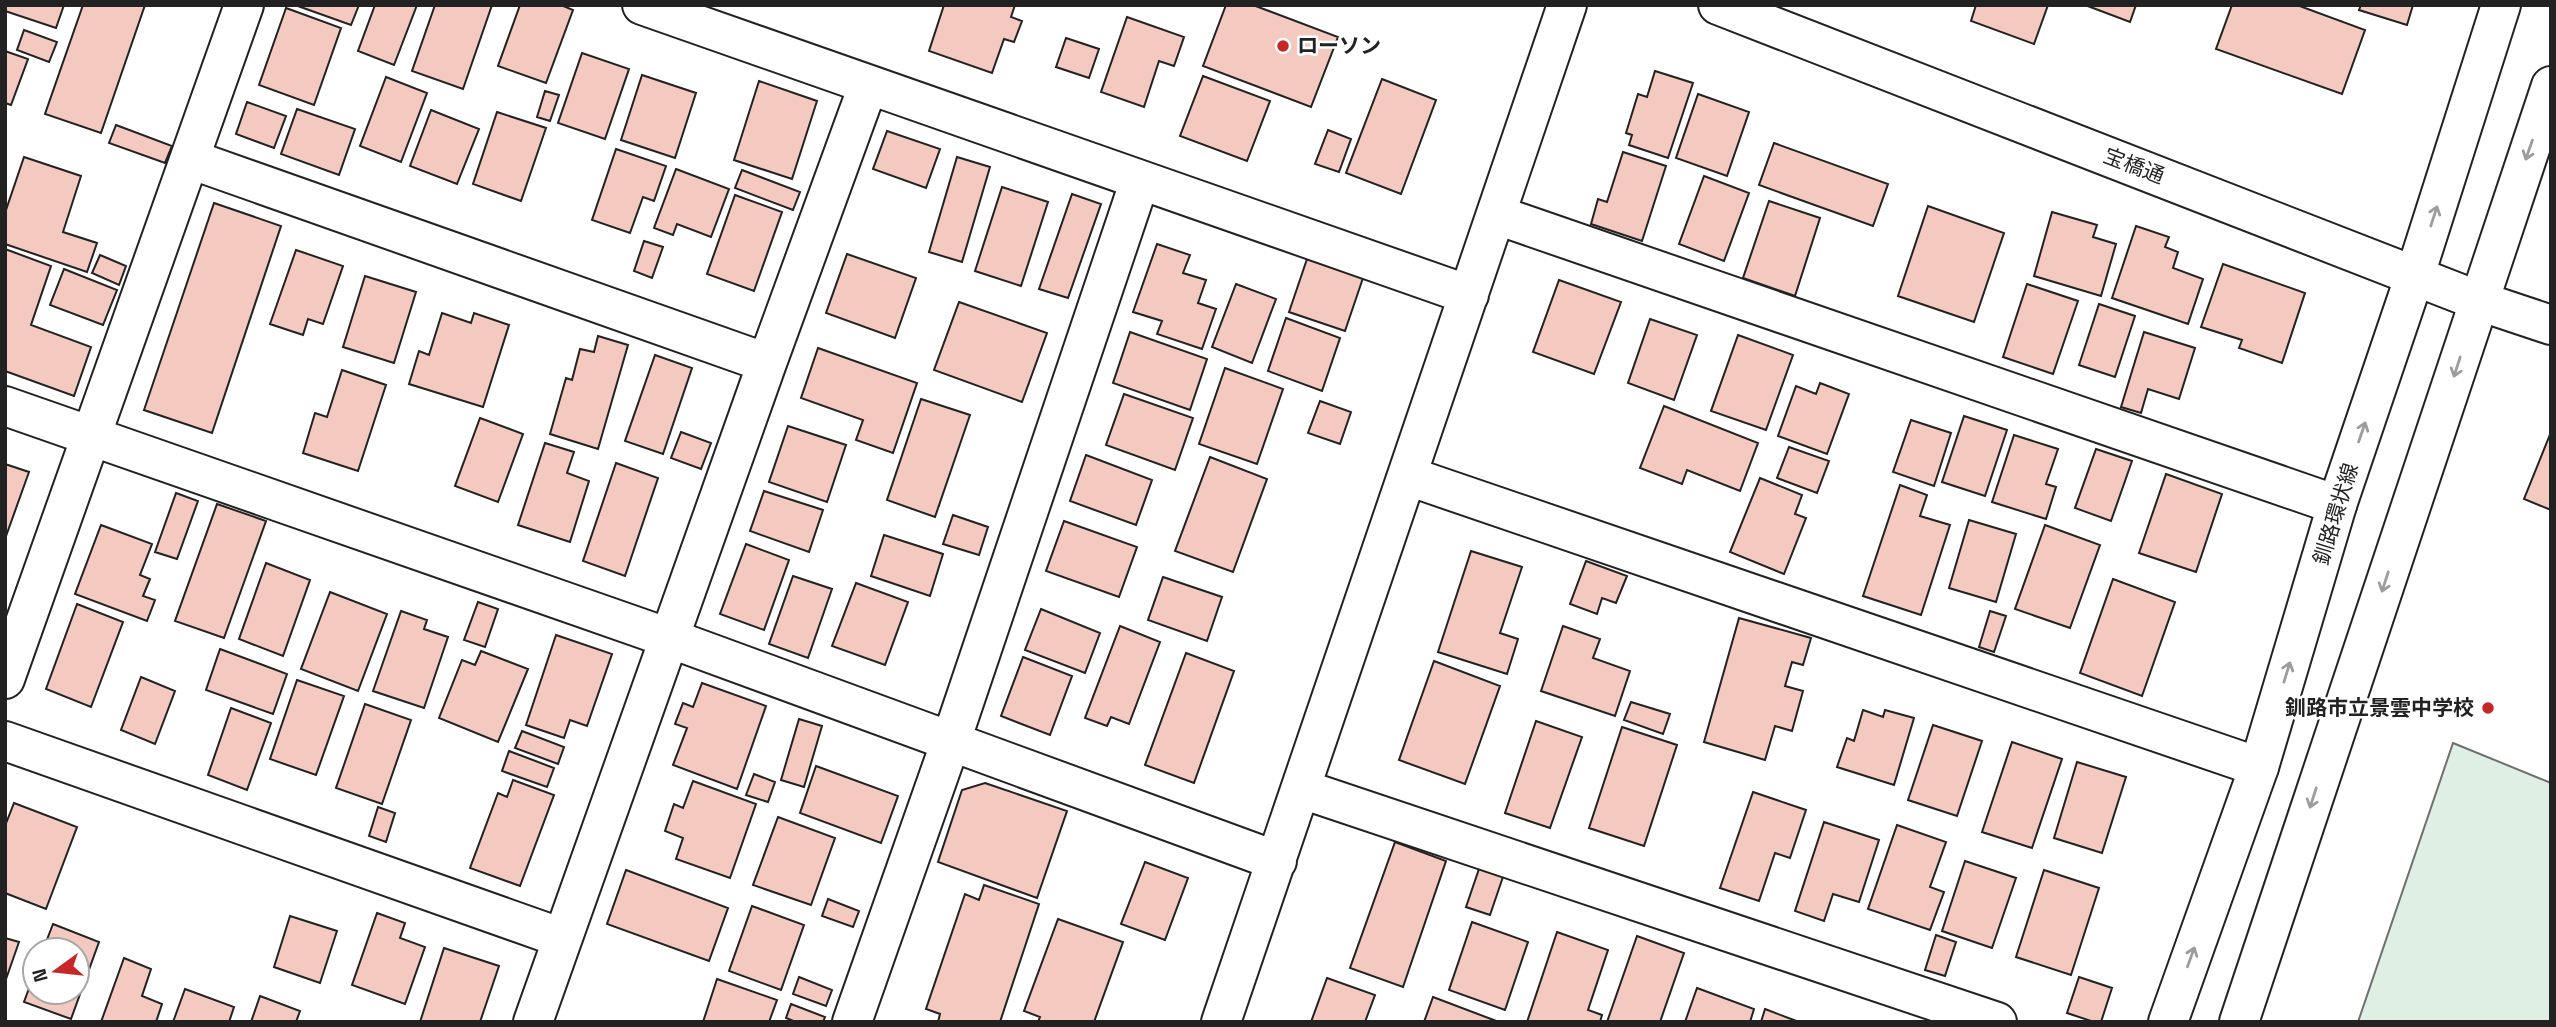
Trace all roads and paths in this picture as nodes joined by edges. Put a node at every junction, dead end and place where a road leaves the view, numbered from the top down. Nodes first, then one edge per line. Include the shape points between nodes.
1 (244, 5) edge
2 (642, 5) edge
3 (1567, 5) edge
4 (1718, 5) edge
5 (2501, 5) edge
6 (868, 86) junction
7 (2551, 86) edge
8 (190, 159) junction
9 (1140, 180) junction
10 (1497, 215) junction
11 (2415, 275) junction
12 (1469, 295) junction
13 (2479, 301) junction
14 (2551, 325) edge
15 (766, 363) junction
16 (5, 405) edge
17 (93, 434) junction
18 (1408, 476) junction
19 (2337, 505) junction
20 (669, 638) junction
21 (5, 679) edge
22 (5, 741) edge
23 (951, 741) junction
24 (2259, 767) junction
25 (1302, 789) junction
26 (1277, 861) junction
27 (562, 938) junction
28 (533, 1022) edge
29 (852, 1022) edge
30 (1221, 1022) edge
31 (1997, 1022) edge
32 (2168, 1022) edge
33 (2239, 1022) edge

1 - 8 street
2 - 6 street
3 - 10 street
4 - 11 street, 宝橋通
11 -> 5 street, 釧路環状線
6 - 9 street
6 - 15 street
7 -> 13 street
8 - 15 street
8 - 17 street
9 - 12 street
9 - 23 street
10 - 12 street
10 - 19 street
11 - 13 street, 宝橋通
19 -> 11 street, 釧路環状線
12 - 18 street
13 - 14 street, 宝橋通
13 -> 33 street
15 - 20 street
16 - 17 street
17 - 20 street
17 - 21 street
18 - 24 street
18 - 25 street
24 -> 19 street, 釧路環状線
20 - 23 street
20 - 27 street
22 - 27 street
23 - 26 street
23 - 29 street
32 -> 24 street, 釧路環状線
25 - 26 street
25 - 31 street
26 - 30 street
27 - 28 street

